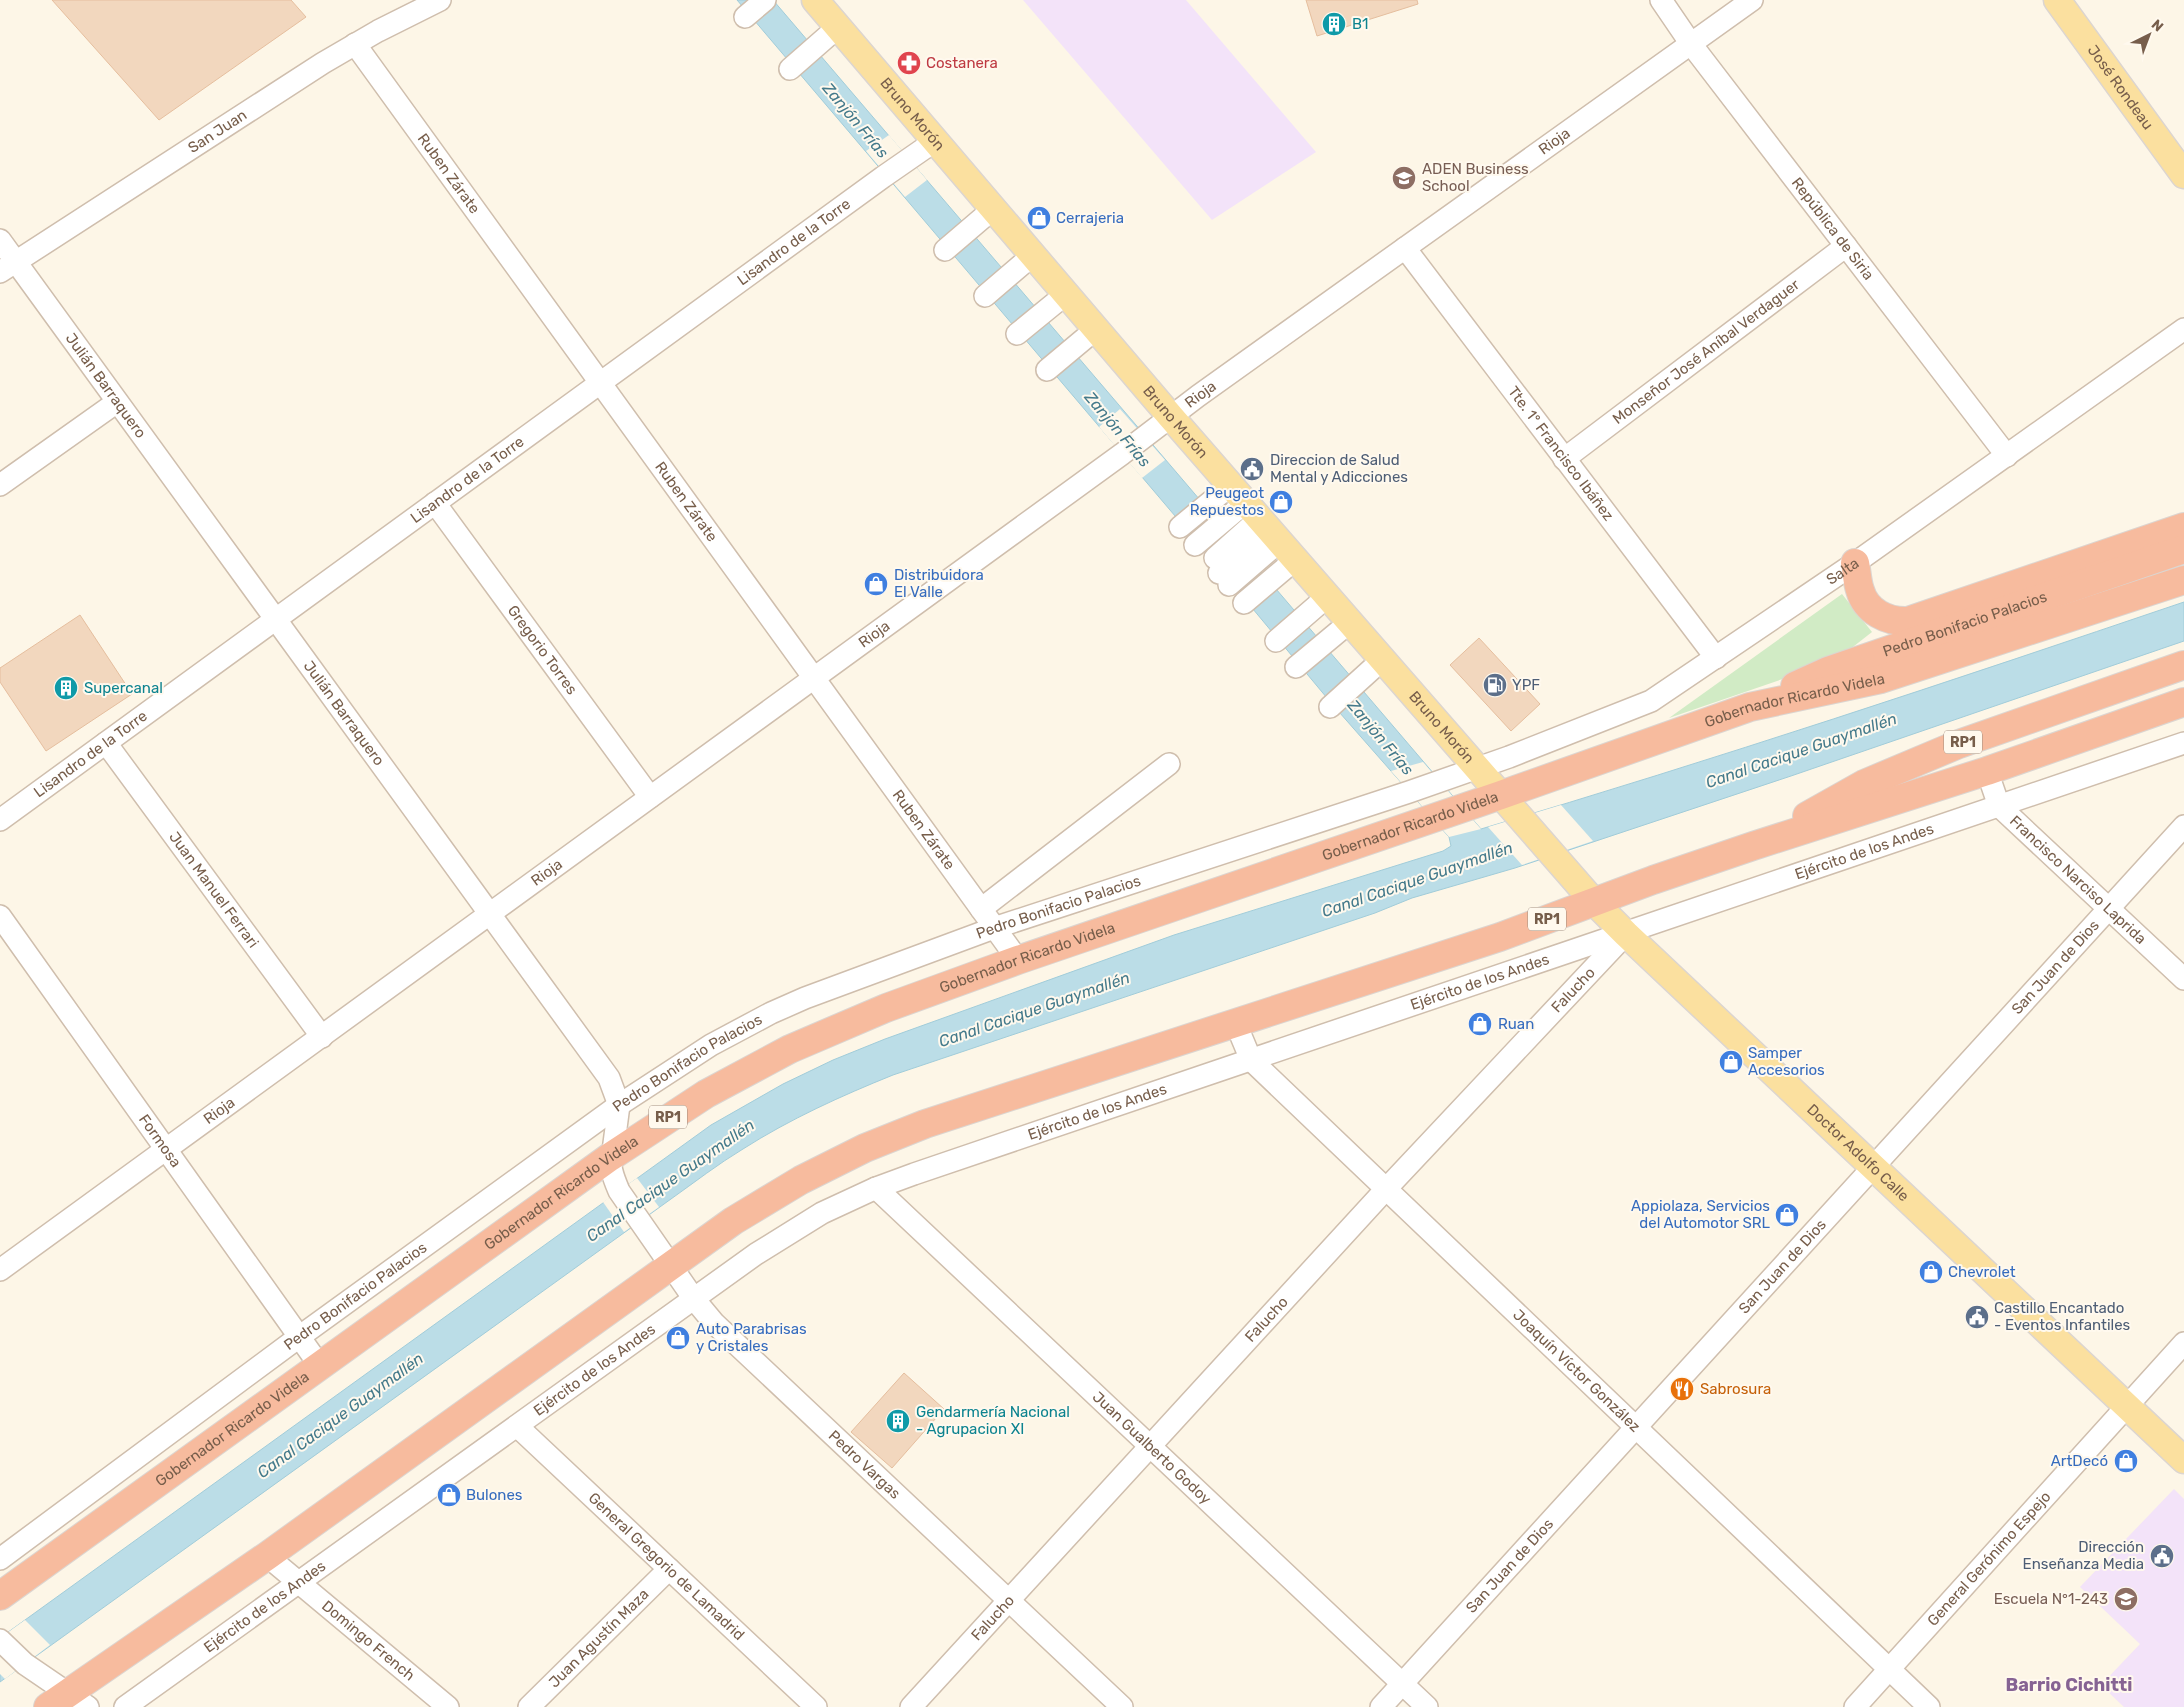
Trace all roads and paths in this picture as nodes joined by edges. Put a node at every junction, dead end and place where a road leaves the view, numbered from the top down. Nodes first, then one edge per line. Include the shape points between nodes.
1 (440, 0) edge
2 (764, 0) edge
3 (814, 0) edge
4 (1661, 0) edge
5 (1752, 0) edge
6 (2057, 0) edge
7 (747, 16) dead end
8 (838, 27) junction
9 (355, 44) junction
10 (1691, 44) junction
11 (791, 67) dead end
12 (935, 141) junction
13 (2184, 174) edge
14 (996, 213) junction
15 (0, 240) edge
16 (1846, 246) junction
17 (1405, 248) junction
18 (950, 253) dead end
19 (1033, 255) junction
20 (8, 267) edge
21 (1062, 290) junction
22 (986, 295) dead end
23 (1015, 329) dead end
24 (1096, 329) junction
25 (2184, 329) edge
26 (1048, 369) dead end
27 (601, 383) junction
28 (117, 402) junction
29 (1171, 417) junction
30 (2007, 456) junction
31 (1564, 459) junction
32 (0, 485) edge
33 (435, 504) junction
34 (1264, 522) junction
35 (1182, 526) dead end
36 (2184, 527) edge
37 (1197, 544) dead end
38 (2184, 548) edge
39 (1244, 552) junction
40 (1855, 563) junction
41 (2184, 580) edge
42 (1328, 596) junction
43 (1245, 602) dead end
44 (276, 619) junction
45 (1350, 622) junction
46 (1277, 640) dead end
47 (1716, 658) junction
48 (1383, 659) junction
49 (2184, 665) edge
50 (1298, 666) dead end
51 (814, 678) junction
52 (2184, 702) edge
53 (1331, 706) dead end
54 (1750, 706) junction
55 (106, 743) junction
56 (2184, 743) edge
57 (1170, 764) dead end
58 (1478, 768) junction
59 (1986, 771) junction
60 (1501, 795) junction
61 (650, 797) junction
62 (1999, 806) junction
63 (0, 820) edge
64 (2184, 826) edge
65 (1753, 846) junction
66 (1546, 847) joint
67 (1594, 902) junction
68 (981, 909) junction
69 (2109, 909) junction
70 (490, 913) junction
71 (3, 927) edge
72 (994, 928) junction
73 (1626, 934) junction
74 (1018, 960) junction
75 (2184, 980) edge
76 (1236, 1024) junction
77 (322, 1037) junction
78 (1251, 1060) junction
79 (619, 1105) junction
80 (166, 1151) junction
81 (610, 1157) junction
82 (1874, 1168) junction
83 (876, 1188) junction
84 (1386, 1188) junction
85 (629, 1206) joint
86 (670, 1265) junction
87 (0, 1270) edge
88 (694, 1299) junction
89 (299, 1338) junction
90 (2184, 1343) edge
91 (320, 1366) junction
92 (2126, 1406) junction
93 (517, 1426) junction
94 (1636, 1427) junction
95 (1150, 1447) junction
96 (2184, 1460) edge
97 (266, 1556) junction
98 (0, 1558) edge
99 (668, 1569) junction
100 (299, 1582) junction
101 (0, 1596) edge
102 (1009, 1601) junction
103 (12, 1652) edge
104 (1889, 1669) junction
105 (1402, 1684) junction
106 (68, 1702) edge
107 (125, 1707) edge
108 (448, 1707) edge
109 (528, 1707) edge
110 (816, 1707) edge
111 (911, 1707) edge
112 (1122, 1707) edge
113 (1381, 1707) edge
114 (1426, 1707) edge
115 (1855, 1707) edge
116 (1929, 1707) edge

1 - 9 street, San Juan
2 - 7 street
3 - 8 main road, Bruno Morón
4 - 10 street, República de Siria
5 - 10 street, Rioja
6 - 13 main road, José Rondeau
8 - 11 street
8 - 12 main road, Bruno Morón
9 - 20 street, San Juan
9 - 27 street, Ruben Zárate
10 - 16 street, República de Siria
10 - 17 street, Rioja
12 - 14 main road, Bruno Morón
12 - 27 street, Lisandro de la Torre
14 - 18 street
14 - 19 main road, Bruno Morón
15 - 20 street, Julián Barraquero
16 - 30 street, República de Siria
16 - 31 street, Monseñor José Aníbal Verdaguer
17 - 29 street, Rioja
17 - 31 street, Tte. 1° Francisco Ibáñez
19 - 21 main road, Bruno Morón
19 - 22 street
20 - 28 street, Julián Barraquero
21 - 23 street
21 - 24 main road, Bruno Morón
24 - 26 street
24 - 29 main road, Bruno Morón
25 - 30 street, Salta
27 - 33 street, Lisandro de la Torre
27 - 51 street, Ruben Zárate
28 - 32 street
28 - 44 street, Julián Barraquero
29 - 34 main road, Bruno Morón
29 - 51 street, Rioja
30 - 40 street, Salta
31 - 47 street, Tte. 1° Francisco Ibáñez
33 - 44 street, Lisandro de la Torre
33 - 61 street, Gregorio Torres
34 - 35 street via 1205,506
34 - 37 street via 1220,524
34 - 39 street
34 - 39 street
34 - 42 main road, Bruno Morón
34 - 43 street via 1269,582
36 - 40 highway via 1908,621 1884,618 1870,606 1860,592
38 - 54 highway, Pedro Bonifacio Palacios / RP1 via 1828,671
39 - 39 street via 1221,572
40 - 47 street, Salta
41 - 54 highway, Gobernador Ricardo Videla / RP1 via 1881,679
42 - 45 main road, Bruno Morón
42 - 46 street
44 - 55 street, Lisandro de la Torre
44 - 70 street, Julián Barraquero
45 - 48 main road, Bruno Morón
45 - 50 street
47 - 58 street, Salta via 1651,701
48 - 53 street
48 - 58 main road, Bruno Morón
49 - 65 highway, RP1 via 1959,744 1864,784
51 - 61 street, Rioja
51 - 68 street, Ruben Zárate
52 - 59 highway, RP1
54 - 60 highway, Gobernador Ricardo Videla / RP1
55 - 63 street, Lisandro de la Torre
55 - 77 street, Juan Manuel Ferrari
56 - 62 street, Ejército de los Andes
57 - 68 street
58 - 60 main road, Bruno Morón
58 - 72 street, Pedro Bonifacio Palacios
59 - 62 street, Francisco Narciso Laprida
59 - 65 highway, RP1
60 - 66 main road, Bruno Morón
60 - 74 highway, Gobernador Ricardo Videla / RP1
61 - 70 street, Rioja
62 - 69 street, Francisco Narciso Laprida
62 - 73 street, Ejército de los Andes
64 - 69 street, San Juan de Dios
65 - 67 highway, RP1
66 - 67 main road, Doctor Adolfo Calle
67 - 73 main road, Doctor Adolfo Calle
67 - 76 highway, RP1 via 1500,937
68 - 72 street, Ruben Zárate
69 - 75 street, Francisco Narciso Laprida
69 - 82 street, San Juan de Dios
70 - 77 street, Rioja
70 - 79 street, Julián Barraquero via 609,1078
71 - 80 street, Formosa
72 - 74 street, Ruben Zárate
72 - 79 street, Pedro Bonifacio Palacios via 771,1012 710,1044
73 - 78 street, Ejército de los Andes
73 - 82 main road, Doctor Adolfo Calle
73 - 84 street, Falucho
74 - 81 highway, Gobernador Ricardo Videla / RP1 via 886,1008 790,1049 706,1094
76 - 78 street, Joaquín Víctor González
76 - 86 highway, RP1 via 925,1124 865,1148 801,1180 732,1221
77 - 80 street, Rioja
78 - 83 street, Ejército de los Andes
78 - 84 street, Joaquín Víctor González
79 - 81 street, Julián Barraquero
79 - 89 street, Pedro Bonifacio Palacios
80 - 87 street, Rioja
80 - 89 street, Formosa
81 - 85 street, Julián Barraquero via 614,1178
81 - 91 highway, Gobernador Ricardo Videla / RP1
82 - 92 main road, Doctor Adolfo Calle
82 - 94 street, San Juan de Dios
83 - 88 street, Ejército de los Andes via 822,1213 756,1254
83 - 95 street, Juan Gualberto Godoy
84 - 94 street, Joaquín Víctor González
84 - 95 street, Falucho
85 - 86 street, Pedro Vargas
86 - 88 street, Pedro Vargas
86 - 97 highway, RP1
88 - 93 street, Ejército de los Andes
88 - 102 street, Pedro Vargas via 714,1323
89 - 91 street, Formosa
89 - 98 street, Pedro Bonifacio Palacios
90 - 92 street, General Gerónimo Espejo
91 - 101 highway, Gobernador Ricardo Videla / RP1
92 - 96 main road, Doctor Adolfo Calle
92 - 104 street, General Gerónimo Espejo
93 - 99 street, General Gregorio de Lamadrid
93 - 100 street, Ejército de los Andes
94 - 104 street, Joaquín Víctor González
94 - 105 street, San Juan de Dios
95 - 102 street, Falucho
95 - 105 street, Juan Gualberto Godoy
97 - 100 street, Domingo French
97 - 106 highway, RP1
99 - 109 street, Juan Agustín Maza
99 - 110 street, General Gregorio de Lamadrid
100 - 107 street, Ejército de los Andes
100 - 108 street, Domingo French
102 - 111 street, Falucho
102 - 112 street, Pedro Vargas
103 - 106 street
104 - 115 street, General Gerónimo Espejo
104 - 116 street, Joaquín Víctor González
105 - 113 street, San Juan de Dios
105 - 114 street, Juan Gualberto Godoy

